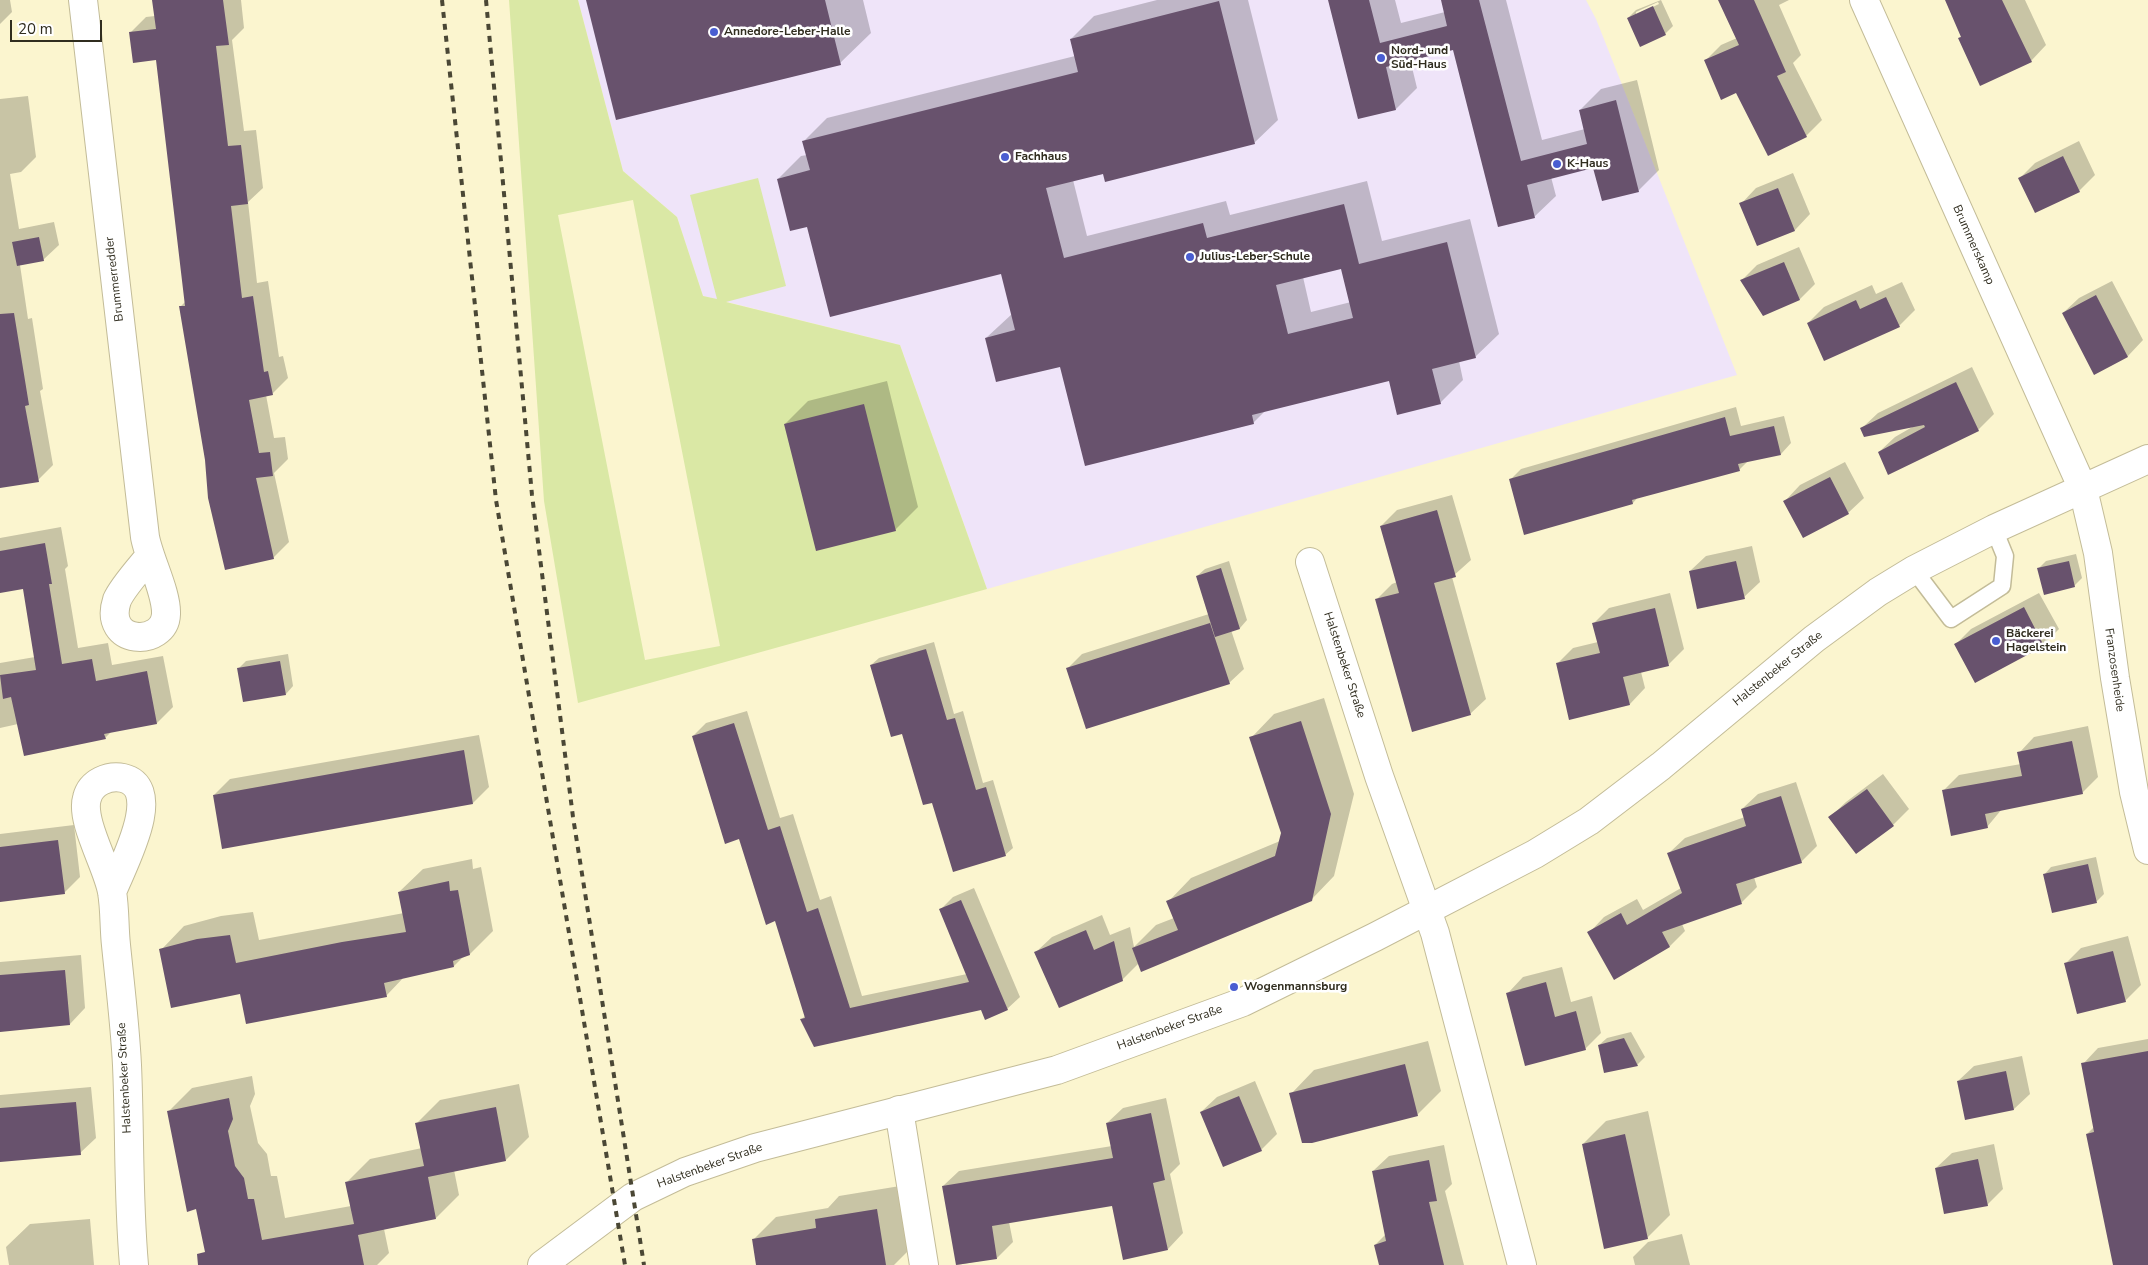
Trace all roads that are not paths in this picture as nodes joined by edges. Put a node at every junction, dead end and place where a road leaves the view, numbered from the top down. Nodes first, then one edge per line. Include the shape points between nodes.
1 (82, 0) edge
2 (1864, 0) edge
3 (2148, 459) edge
4 (2083, 489) junction
5 (1994, 529) junction
6 (149, 557) dead end
7 (1310, 562) dead end
8 (1914, 570) junction
9 (2148, 850) edge
10 (112, 892) dead end
11 (1428, 910) junction
12 (899, 1110) junction
13 (134, 1265) edge
14 (542, 1265) edge
15 (924, 1265) edge
16 (1522, 1265) edge

1 - 6 street, Brummerredder
2 - 4 street, Brummerskamp
3 - 4 street, Halstenbeker Straße
4 - 5 street, Halstenbeker Straße
4 - 9 street, Franzosenheide via 2098,553 2134,792
5 - 8 street, Halstenbeker Straße
5 - 8 lane via 2005,556 2002,586 1951,619
7 - 11 street, Halstenbeker Straße via 1379,776
8 - 11 street, Halstenbeker Straße via 1814,639 1661,766 1589,821 1535,854
10 - 13 street, Halstenbeker Straße via 127,1064
11 - 12 street, Halstenbeker Straße via 1243,1002 1057,1070
11 - 16 street
12 - 14 street, Halstenbeker Straße via 754,1148 677,1176 633,1197
12 - 15 street

